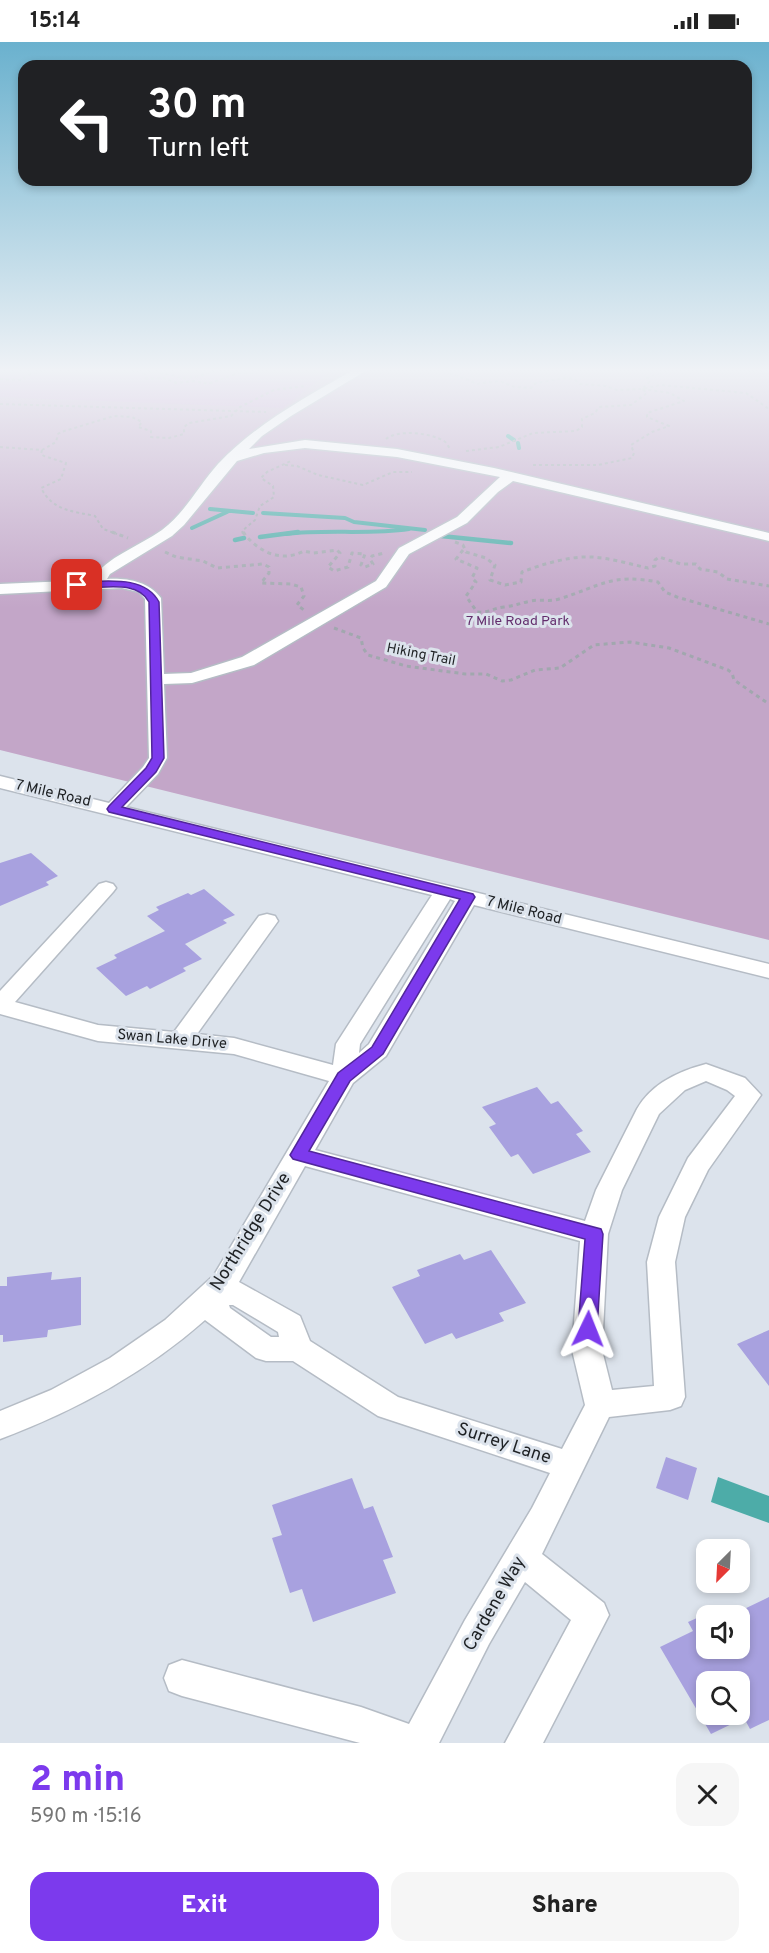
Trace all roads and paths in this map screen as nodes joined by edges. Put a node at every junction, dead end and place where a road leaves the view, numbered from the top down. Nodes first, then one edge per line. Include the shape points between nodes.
1 (33, 449) edge
2 (241, 449) edge
3 (266, 449) edge
4 (372, 449) edge
5 (452, 449) edge
6 (482, 449) edge
7 (632, 449) edge
8 (42, 450) joint
9 (378, 450) joint
10 (457, 451) dead end
11 (464, 452) dead end
12 (232, 458) junction
13 (298, 459) dead end
14 (527, 464) dead end
15 (281, 465) junction
16 (419, 471) dead end
17 (511, 476) junction
18 (769, 537) edge
19 (422, 539) junction
20 (152, 542) junction
21 (464, 549) junction
22 (388, 551) dead end
23 (267, 557) junction
24 (261, 563) junction
25 (96, 584) junction
26 (769, 586) edge
27 (0, 589) edge
28 (325, 616) junction
29 (769, 624) edge
30 (155, 680) junction
31 (769, 704) edge
32 (0, 782) edge
33 (114, 809) junction
34 (106, 888) dead end
35 (445, 891) junction
36 (468, 897) junction
37 (267, 921) dead end
38 (769, 971) edge
39 (0, 1006) edge
40 (180, 1041) junction
41 (344, 1077) junction
42 (299, 1155) junction
43 (594, 1234) junction
44 (212, 1295) junction
45 (600, 1406) junction
46 (0, 1425) edge
47 (571, 1466) junction
48 (522, 1559) junction
49 (182, 1678) dead end
50 (410, 1743) edge
51 (419, 1743) edge
52 (523, 1743) edge

1 - 8 path
2 - 12 street
3 - 12 street
4 - 9 street
5 - 10 path
6 - 11 path
7 - 14 path via 632,458 623,461
8 - 20 path via 42,456 66,463 61,479 41,488 47,500 67,512 95,516 108,531
9 - 17 street
12 - 20 street via 187,514
13 - 15 path
15 - 16 path via 363,485 393,472
15 - 23 path via 261,478 273,486 274,497 260,506 255,520 242,531
17 - 18 street
17 - 19 street via 462,520
19 - 21 path via 459,542
19 - 28 street via 404,551 381,584
20 - 24 path via 171,555 202,561 213,568
20 - 25 street via 105,571
21 - 26 path via 495,565 490,580 497,584 521,582 522,572 566,560 594,557 648,568 655,566 659,557 696,564 727,579
21 - 29 path via 456,559 477,568 472,578 475,586 466,596 483,614 531,601 556,600 612,579 633,577 658,582 665,592 677,597
22 - 23 path via 372,556 374,564 365,567 360,565 365,554 355,552 349,557 348,567 333,571 328,567 340,554 337,550
23 - 24 path
24 - 28 path, Hiking Trail via 270,569 261,583 299,586 304,596 297,607
25 - 27 street
25 - 30 street via 129,585 144,589 153,598
28 - 30 street via 248,661 192,678
28 - 31 path, Hiking Trail via 337,630 361,638 368,655 406,666 486,674 502,681 535,670 560,668 594,645 637,642 669,648 728,670 734,680
30 - 33 street via 158,758 152,770
32 - 33 street, 7 Mile Road
33 - 35 street, 7 Mile Road
34 - 39 street
35 - 36 street, 7 Mile Road
35 - 41 street, Northridge Drive via 348,1044
36 - 38 street, 7 Mile Road
36 - 41 street, Northridge Drive via 378,1050
37 - 40 street
39 - 40 street, Swan Lake Drive via 98,1034
40 - 41 street, Swan Lake Drive via 234,1046
41 - 42 street, Northridge Drive
42 - 43 street
42 - 44 street, Northridge Drive via 224,1283
43 - 45 street via 587,1350
43 - 45 street via 609,1190 649,1109 676,1084 706,1072 736,1084 749,1095 697,1165 672,1217 661,1262 669,1397
44 - 46 street, Northridge Drive via 136,1358 33,1413
44 - 47 street, Surrey Lane via 217,1315 266,1349 298,1349 389,1407
45 - 47 street, Surrey Lane
47 - 48 street, Cardene Way
48 - 51 street, Cardene Way via 477,1632
48 - 52 street via 592,1615
49 - 50 street via 361,1725

